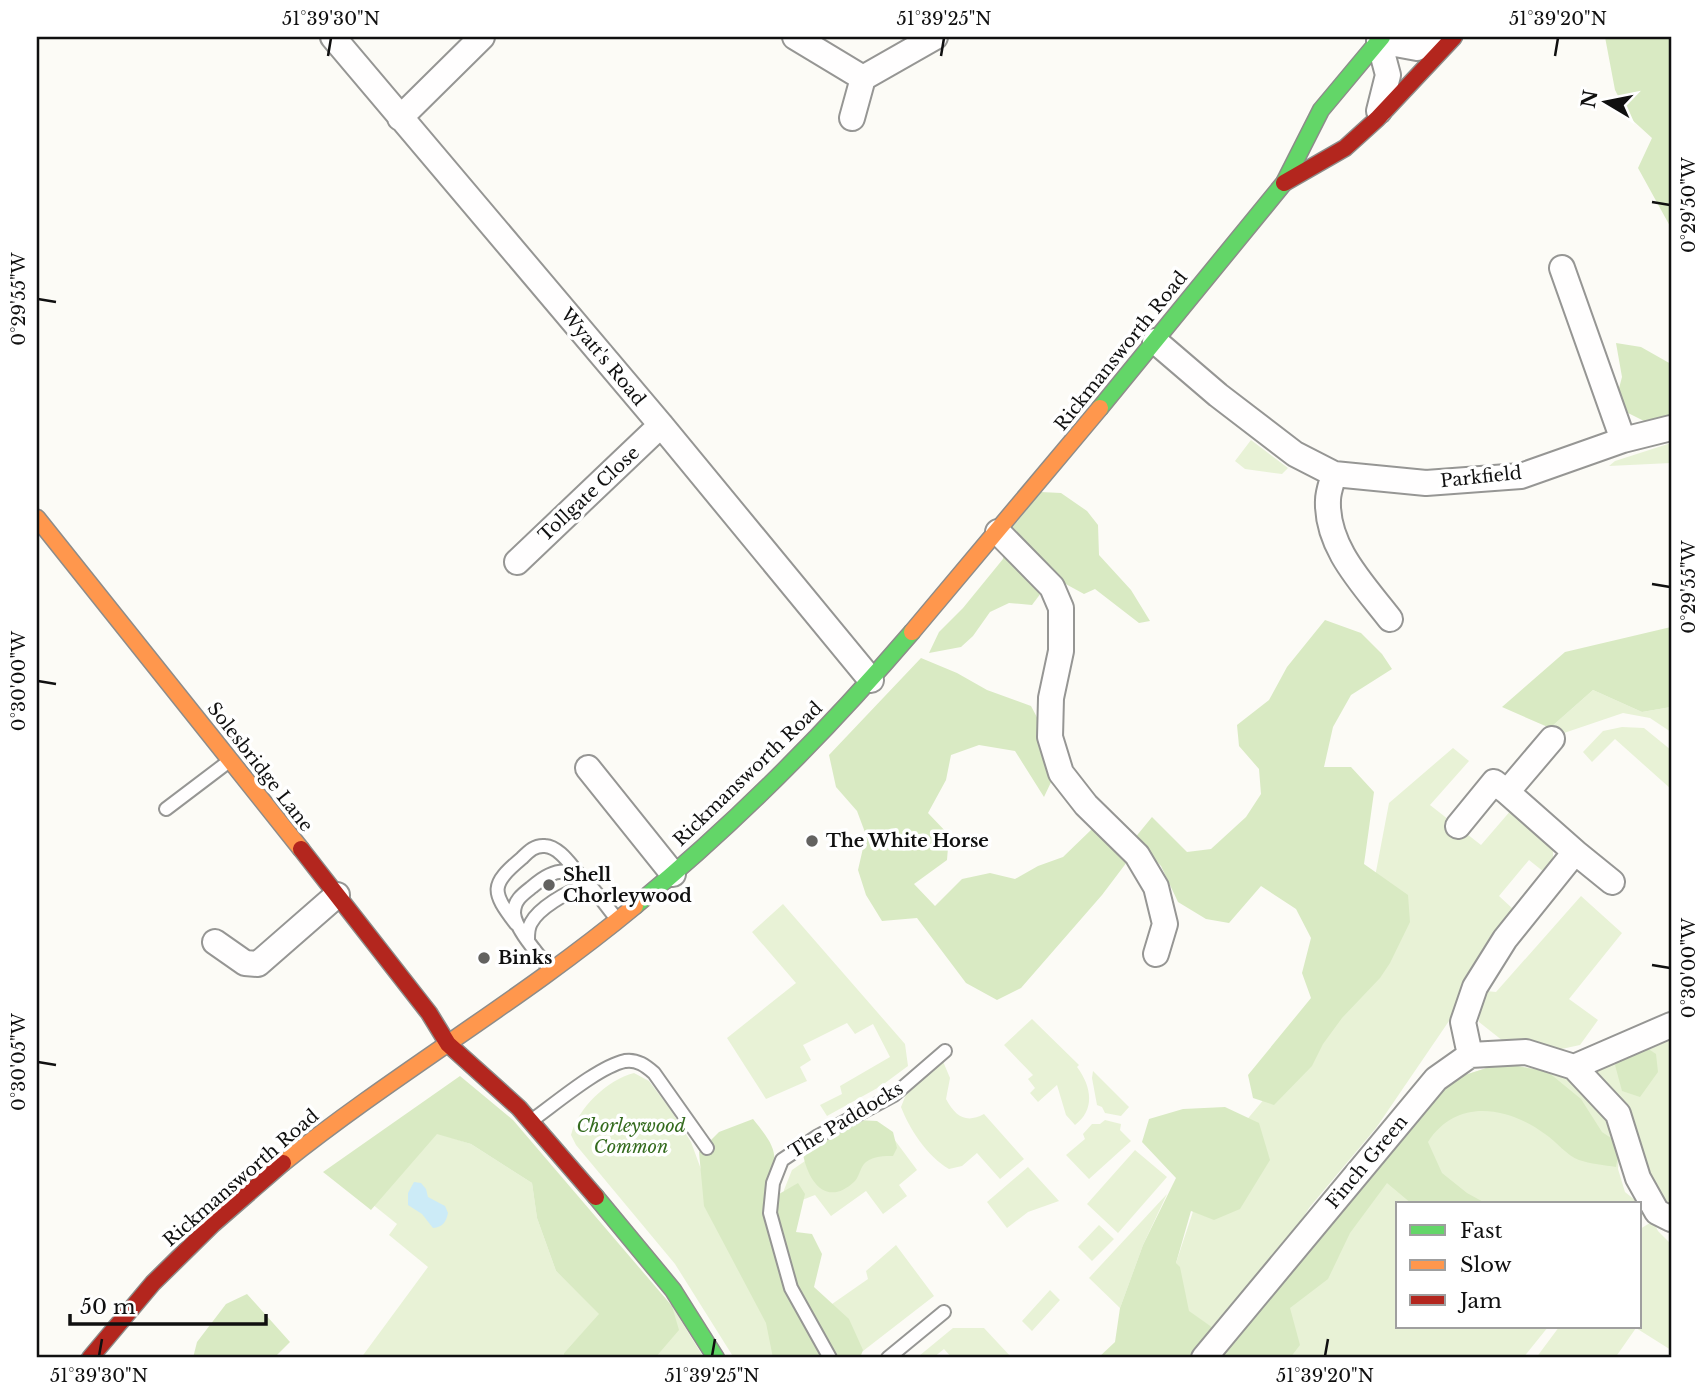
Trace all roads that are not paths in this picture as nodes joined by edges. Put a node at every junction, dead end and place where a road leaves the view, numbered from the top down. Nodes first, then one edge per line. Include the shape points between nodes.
1 (333, 37) edge
2 (482, 37) edge
3 (795, 37) edge
4 (935, 37) edge
5 (1440, 37) edge
6 (1454, 37) edge
7 (1379, 38) edge
8 (863, 78) junction
9 (400, 118) junction
10 (852, 118) dead end
11 (1377, 119) junction
12 (1284, 183) junction
13 (1562, 268) dead end
14 (1155, 341) junction
15 (661, 425) junction
16 (1671, 428) edge
17 (1623, 440) junction
18 (1334, 474) junction
19 (37, 518) edge
20 (998, 532) junction
21 (517, 562) dead end
22 (1380, 616) dead end
23 (871, 680) junction
24 (1552, 739) dead end
25 (231, 760) junction
26 (588, 768) dead end
27 (1507, 792) junction
28 (166, 808) dead end
29 (1458, 826) dead end
30 (1575, 852) junction
31 (673, 874) junction
32 (583, 878) junction
33 (1612, 882) dead end
34 (596, 894) junction
35 (337, 895) junction
36 (618, 920) junction
37 (519, 927) junction
38 (528, 939) junction
39 (215, 942) dead end
40 (1156, 954) dead end
41 (551, 971) junction
42 (1671, 1025) edge
43 (448, 1044) junction
44 (945, 1051) dead end
45 (1470, 1055) junction
46 (1574, 1067) junction
47 (531, 1121) junction
48 (707, 1148) dead end
49 (1671, 1219) edge
50 (944, 1312) dead end
51 (90, 1358) edge
52 (716, 1358) edge
53 (830, 1358) edge
54 (888, 1358) edge
55 (1205, 1358) edge

1 - 9 street, Wyatt's Road
2 - 9 street
3 - 8 street
4 - 8 street
5 - 7 street via 1417,48
6 - 11 main road, Rickmansworth Road
7 - 11 street via 1388,75
7 - 12 main road, Rickmansworth Road via 1321,110
8 - 10 street
9 - 15 street, Wyatt's Road
11 - 12 main road, Rickmansworth Road via 1345,148
12 - 14 main road, Rickmansworth Road
13 - 17 street
14 - 18 street, Parkfield via 1295,454
14 - 20 main road, Rickmansworth Road
15 - 21 street, Tollgate Close
15 - 23 street, Wyatt's Road
16 - 17 street, Parkfield
17 - 18 street, Parkfield via 1521,476 1426,482
18 - 22 street via 1328,500 1334,539
19 - 25 main road, Solesbridge Lane
20 - 23 main road, Rickmansworth Road
20 - 40 street via 1052,587 1061,608 1050,737 1061,773 1137,855 1156,887 1165,923
23 - 31 main road, Rickmansworth Road
24 - 27 street
25 - 28 lane
25 - 35 main road, Solesbridge Lane
26 - 31 street
27 - 29 street via 1494,782
27 - 30 street
30 - 33 street
30 - 45 street via 1505,939 1475,987 1463,1022
31 - 36 main road, Rickmansworth Road
32 - 34 lane
32 - 37 lane via 565,870 547,873 517,899 514,912
32 - 37 lane via 558,851 534,847 501,875 497,890 501,904
34 - 36 lane
34 - 38 lane via 582,888 570,890 535,916 528,926
35 - 39 street via 258,964 245,963
35 - 43 main road, Solesbridge Lane
36 - 41 main road, Rickmansworth Road
37 - 38 lane
38 - 41 lane
41 - 43 main road, Rickmansworth Road
42 - 46 street
43 - 47 main road, Solesbridge Lane
43 - 51 main road, Rickmansworth Road via 333,1123 267,1176 153,1283
44 - 53 lane, The Paddocks via 894,1095 782,1160 773,1183 770,1213 791,1288
45 - 46 street via 1526,1052
45 - 55 street, Finch Green via 1436,1079
46 - 49 street via 1618,1114 1639,1178 1657,1212
47 - 48 lane via 603,1070 627,1061 643,1063
47 - 52 main road, Solesbridge Lane via 673,1290
50 - 54 lane

